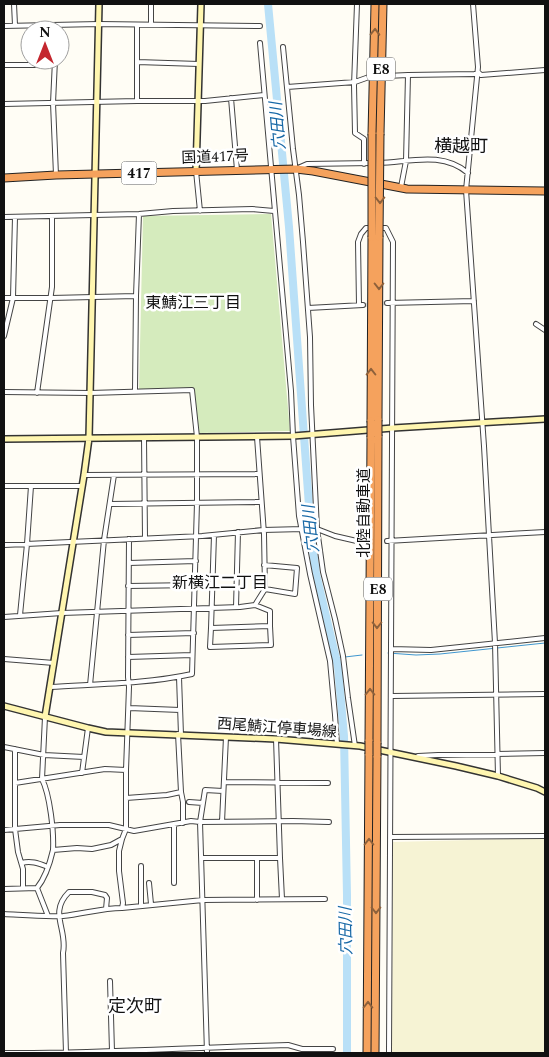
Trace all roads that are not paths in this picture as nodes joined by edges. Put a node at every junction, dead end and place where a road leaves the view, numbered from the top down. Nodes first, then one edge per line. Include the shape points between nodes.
1 (14, 4) edge
2 (99, 4) edge
3 (151, 4) edge
4 (201, 4) edge
5 (357, 4) edge
6 (375, 4) edge
7 (383, 4) edge
8 (387, 4) edge
9 (473, 4) edge
10 (99, 24) junction
11 (151, 24) junction
12 (15, 25) junction
13 (20, 25) edge
14 (70, 25) edge
15 (137, 25) junction
16 (200, 25) junction
17 (4, 26) edge
18 (260, 26) dead end
19 (260, 43) dead end
20 (282, 47) dead end
21 (137, 62) junction
22 (20, 64) edge
23 (199, 64) junction
24 (4, 65) edge
25 (55, 70) edge
26 (545, 70) edge
27 (478, 72) junction
28 (408, 75) junction
29 (386, 76) dead end
30 (369, 77) dead end
31 (355, 82) junction
32 (287, 87) junction
33 (264, 95) junction
34 (231, 98) junction
35 (137, 101) junction
36 (198, 101) junction
37 (97, 102) junction
38 (4, 104) edge
39 (53, 104) junction
40 (380, 124) junction
41 (376, 134) junction
42 (406, 161) junction
43 (364, 164) junction
44 (272, 169) junction
45 (296, 169) junction
46 (237, 170) junction
47 (196, 171) junction
48 (468, 173) junction
49 (95, 174) junction
50 (56, 175) junction
51 (4, 178) edge
52 (400, 188) junction
53 (466, 190) junction
54 (545, 191) edge
55 (200, 211) junction
56 (274, 211) junction
57 (94, 214) junction
58 (139, 214) junction
59 (52, 216) junction
60 (4, 217) edge
61 (15, 217) junction
62 (93, 296) junction
63 (136, 296) junction
64 (4, 298) edge
65 (13, 298) junction
66 (51, 298) junction
67 (474, 301) junction
68 (387, 303) tunnel mouth
69 (393, 303) junction
70 (308, 308) junction
71 (536, 324) dead end
72 (545, 330) edge
73 (4, 336) edge
74 (135, 391) junction
75 (4, 392) edge
76 (37, 393) junction
77 (90, 393) junction
78 (545, 419) edge
79 (482, 422) junction
80 (393, 428) junction
81 (313, 434) junction
82 (293, 436) junction
83 (197, 437) junction
84 (257, 437) junction
85 (89, 438) junction
86 (144, 438) junction
87 (4, 439) edge
88 (197, 474) junction
89 (259, 474) junction
90 (84, 475) junction
91 (114, 475) junction
92 (144, 475) junction
93 (4, 486) edge
94 (31, 486) junction
95 (82, 486) junction
96 (261, 502) junction
97 (144, 503) junction
98 (197, 503) junction
99 (110, 504) junction
100 (303, 529) junction
101 (316, 529) junction
102 (263, 530) junction
103 (238, 532) junction
104 (545, 532) edge
105 (489, 534) junction
106 (197, 535) junction
107 (214, 535) junction
108 (129, 538) junction
109 (145, 538) junction
110 (104, 540) junction
111 (390, 541) junction
112 (73, 542) junction
113 (361, 542) dead end
114 (27, 544) junction
115 (4, 545) edge
116 (196, 561) junction
117 (129, 563) junction
118 (264, 565) junction
119 (196, 585) junction
120 (128, 586) junction
121 (265, 589) junction
122 (255, 605) junction
123 (211, 607) junction
124 (236, 607) junction
125 (194, 608) junction
126 (128, 611) junction
127 (97, 612) junction
128 (62, 613) junction
129 (20, 615) junction
130 (4, 616) edge
131 (270, 626) junction
132 (211, 628) junction
133 (194, 633) junction
134 (128, 635) junction
135 (545, 638) edge
136 (495, 643) junction
137 (391, 649) junction
138 (192, 655) junction
139 (128, 657) junction
140 (4, 659) edge
141 (54, 663) junction
142 (179, 677) junction
143 (128, 683) junction
144 (90, 685) junction
145 (50, 687) junction
146 (545, 694) edge
147 (496, 695) junction
148 (392, 696) junction
149 (4, 706) edge
150 (129, 708) junction
151 (180, 710) junction
152 (45, 717) junction
153 (88, 728) junction
154 (128, 733) junction
155 (179, 734) junction
156 (226, 736) junction
157 (276, 739) junction
158 (338, 744) junction
159 (353, 745) junction
160 (4, 747) edge
161 (15, 749) junction
162 (391, 753) junction
163 (545, 753) edge
164 (497, 754) junction
165 (44, 755) junction
166 (373, 755) junction
167 (84, 757) junction
168 (410, 757) junction
169 (126, 770) junction
170 (82, 773) junction
171 (498, 776) junction
172 (42, 779) junction
173 (224, 782) junction
174 (278, 782) junction
175 (15, 783) junction
176 (328, 783) dead end
177 (224, 791) junction
178 (181, 792) junction
179 (545, 792) edge
180 (126, 798) junction
181 (190, 802) dead end
182 (203, 803) junction
183 (279, 821) junction
184 (200, 822) junction
185 (222, 822) junction
186 (329, 822) dead end
187 (183, 823) junction
188 (174, 824) junction
189 (52, 826) junction
190 (15, 829) junction
191 (4, 830) edge
192 (126, 830) junction
193 (545, 836) edge
194 (390, 837) junction
195 (122, 839) junction
196 (53, 850) junction
197 (202, 858) junction
198 (257, 858) junction
199 (280, 858) junction
200 (22, 863) junction
201 (141, 866) dead end
202 (48, 867) junction
203 (174, 882) dead end
204 (149, 884) dead end
205 (23, 888) junction
206 (37, 888) junction
207 (4, 889) edge
208 (325, 899) dead end
209 (203, 900) junction
210 (257, 900) junction
211 (282, 900) junction
212 (151, 904) junction
213 (141, 905) junction
214 (122, 908) junction
215 (106, 909) junction
216 (4, 914) edge
217 (48, 916) junction
218 (59, 916) junction
219 (110, 981) dead end
220 (207, 1047) junction
221 (333, 1049) dead end
222 (112, 1050) junction
223 (4, 1053) edge
224 (66, 1053) edge
225 (207, 1053) edge
226 (367, 1053) edge
227 (375, 1053) edge
228 (389, 1053) edge

1 - 12 street
2 - 10 street
3 - 11 street
4 - 16 street
5 - 31 street
41 -> 6 highway, 北陸自動車道 / E8
7 - 40 highway, 北陸自動車道 / E8
8 - 40 highway
9 - 27 street
10 - 14 street
10 - 15 street
10 - 37 street
11 - 15 street
11 - 16 street
12 - 13 street
12 - 17 street
15 - 21 street
16 - 18 street
16 - 23 street
19 - 33 street
20 - 32 street
21 - 23 street
21 - 35 street
22 - 24 street
23 - 36 street
25 - 39 street
26 - 27 street via 482,75
27 - 28 street
27 - 48 street
28 - 29 street
28 - 42 street
30 - 31 street
31 - 32 street
31 - 43 street via 355,133 364,139
32 - 45 street
33 - 34 street
33 - 44 street
34 - 36 street
34 - 46 street
35 - 36 street
35 - 37 street
36 - 47 street
37 - 39 street
37 - 49 street
38 - 39 street
39 - 50 street
40 - 41 highway, 北陸自動車道 / E8
41 - 166 highway, 北陸自動車道 / E8, bridge
42 - 43 street
42 - 48 street via 439,159 460,166
42 - 52 street
43 - 45 street via 307,164
44 - 45 highway, 国道417号 / 417
44 - 46 highway, 国道417号 / 417
44 - 56 street
45 - 52 highway, 国道417号 / 417
45 - 70 street
46 - 47 highway, 国道417号 / 417
47 - 49 highway, 国道417号 / 417
47 - 55 street
48 - 53 street
49 - 50 highway, 国道417号 / 417
49 - 57 street
50 - 51 highway, 国道417号 / 417
52 - 53 highway, 国道417号 / 417
53 - 54 highway, 国道417号 / 417
53 - 67 street
55 - 56 street
55 - 58 street
56 - 82 street
57 - 58 street
57 - 59 street
57 - 62 street
58 - 63 street
59 - 61 street
59 - 66 street
60 - 61 street
61 - 65 street
62 - 63 street
62 - 66 street
62 - 77 street
63 - 74 street
64 - 65 street
65 - 66 street
65 - 73 street
66 - 76 street
67 - 69 street
67 - 79 street
68 - 69 street
69 - 70 street via 393,242 386,228 366,228 358,242 361,305
69 - 80 street
70 - 81 street
71 - 72 street
74 - 77 street
74 - 83 street via 192,390
75 - 76 street
76 - 77 street
77 - 85 street
78 - 79 street
79 - 80 street
79 - 105 street
80 - 81 street
80 - 111 street
81 - 82 street
81 - 101 street
82 - 84 street
82 - 100 street via 299,516
83 - 84 street
83 - 86 street
83 - 88 street
84 - 89 street
85 - 86 street
85 - 87 street
85 - 90 street
86 - 92 street
88 - 89 street
88 - 92 street
88 - 98 street
89 - 96 street
90 - 91 street
90 - 95 street
91 - 92 street
91 - 99 street
92 - 97 street
93 - 94 street
94 - 95 street
94 - 114 street
95 - 112 street
96 - 98 street
96 - 102 street
97 - 98 street
97 - 99 street
97 - 109 street
98 - 106 street
99 - 110 street
100 - 101 street
100 - 102 street
100 - 158 street via 330,661
101 - 113 street
101 - 159 street via 322,572 343,656
102 - 103 street
102 - 118 street
103 - 107 street
103 - 124 street
104 - 105 street
105 - 111 street
105 - 136 street
106 - 107 street
106 - 109 street
106 - 116 street
107 - 123 street
108 - 109 street
108 - 110 street
108 - 117 street
110 - 112 street
110 - 127 street
111 - 137 street
112 - 114 street
112 - 128 street
114 - 115 street
114 - 129 street
116 - 117 street
116 - 119 street
117 - 120 street
118 - 121 street
118 - 121 street via 298,568 295,596
119 - 120 street
119 - 125 street
120 - 126 street
121 - 122 street
122 - 124 street
122 - 131 street via 270,610
123 - 124 street
123 - 125 street
123 - 132 street
125 - 126 street
125 - 133 street
126 - 127 street
126 - 134 street
127 - 128 street
127 - 144 street
128 - 129 street
128 - 141 street
129 - 130 street
131 - 132 street
131 - 132 street via 270,645 253,646 210,647
133 - 134 street
133 - 138 street
134 - 139 street
135 - 136 street
136 - 137 street via 431,650
136 - 147 street
137 - 148 street
138 - 139 street
138 - 142 street via 192,674
139 - 143 street
140 - 141 street
141 - 145 street
142 - 143 street
142 - 151 street
143 - 144 street
143 - 150 street
144 - 145 street
145 - 152 street
146 - 147 street
147 - 148 street
147 - 164 street
148 - 162 street
149 - 152 street, 西尾鯖江停車場線
150 - 151 street
150 - 154 street
151 - 155 street
152 - 153 street, 西尾鯖江停車場線
152 - 165 street
153 - 154 street, 西尾鯖江停車場線
153 - 167 street
154 - 155 street, 西尾鯖江停車場線
154 - 169 street
155 - 156 street, 西尾鯖江停車場線
155 - 178 street
156 - 157 street, 西尾鯖江停車場線
156 - 173 street
157 - 158 street, 西尾鯖江停車場線
157 - 174 street
158 - 159 street, 西尾鯖江停車場線
159 - 162 street, 西尾鯖江停車場線
160 - 161 street
161 - 165 street
161 - 175 street
162 - 168 street, 西尾鯖江停車場線
162 - 194 street
163 - 164 street
164 - 168 street
164 - 171 street
165 - 167 street
165 - 172 street
226 -> 166 highway, 北陸自動車道 / E8
166 -> 227 highway, 北陸自動車道 / E8
167 - 170 street
168 - 171 street, 西尾鯖江停車場線
169 - 170 street
169 - 180 street
170 - 172 street
171 - 179 street, 西尾鯖江停車場線
172 - 175 street
172 - 189 street
173 - 174 street
173 - 177 street
174 - 176 street
174 - 183 street
175 - 190 street
177 - 182 street via 205,790
177 - 185 street
178 - 180 street
178 - 187 street
180 - 192 street
181 - 182 street
182 - 184 street
183 - 185 street
183 - 186 street
183 - 199 street
184 - 185 street
184 - 187 street
184 - 197 street
187 - 188 street
188 - 192 street
188 - 203 street
189 - 190 street
189 - 192 street via 109,825
189 - 196 street
190 - 191 street
190 - 200 street
192 - 195 street
193 - 194 street
194 - 228 street
195 - 196 street via 92,849
195 - 214 street via 119,852
196 - 202 street
197 - 198 street
197 - 209 street
198 - 199 street
198 - 210 street
199 - 211 street
200 - 202 street via 32,862
200 - 205 street
201 - 213 street
202 - 206 street
204 - 212 street
205 - 206 street
205 - 207 street
206 - 217 street
208 - 211 street
209 - 210 street
209 - 212 street
209 - 220 street
210 - 211 street
212 - 213 street
213 - 214 street
214 - 215 street
215 - 218 street
215 - 218 street via 106,895 69,892 62,900
216 - 217 street
217 - 218 street
218 - 224 street via 64,949
219 - 222 street
220 - 221 street via 288,1045 302,1050
220 - 222 street
220 - 225 street
222 - 224 street
223 - 224 street

